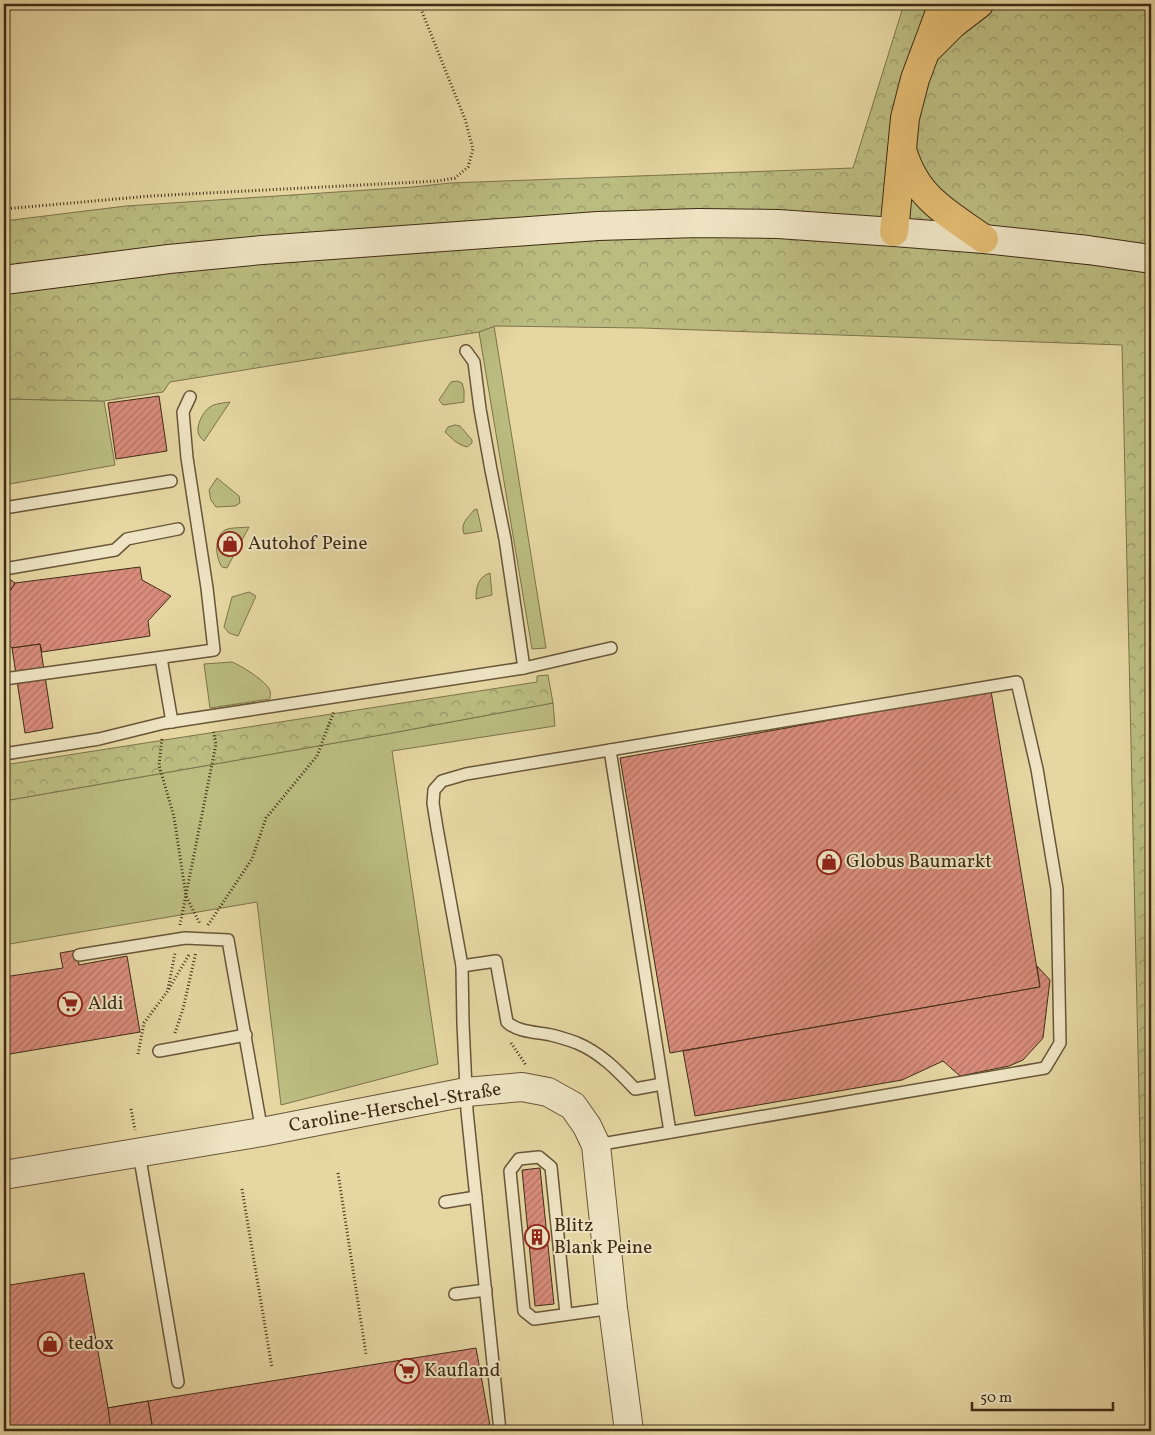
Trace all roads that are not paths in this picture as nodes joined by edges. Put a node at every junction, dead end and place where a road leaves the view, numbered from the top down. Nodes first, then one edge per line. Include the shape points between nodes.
1 (943, 4) edge
2 (979, 4) edge
3 (925, 52) junction
4 (902, 150) junction
5 (894, 232) junction
6 (984, 239) junction
7 (1151, 258) edge
8 (4, 280) edge
9 (466, 351) dead end
10 (190, 397) dead end
11 (171, 481) dead end
12 (4, 508) edge
13 (178, 529) dead end
14 (4, 569) edge
15 (611, 648) dead end
16 (161, 658) junction
17 (524, 668) junction
18 (4, 679) edge
19 (168, 722) junction
20 (610, 750) junction
21 (4, 754) edge
22 (79, 955) dead end
23 (462, 966) junction
24 (246, 1035) junction
25 (165, 1050) road end
26 (662, 1084) junction
27 (466, 1092) junction
28 (262, 1132) junction
29 (670, 1132) junction
30 (596, 1145) junction
31 (138, 1153) junction
32 (4, 1175) edge
33 (476, 1197) junction
34 (445, 1202) dead end
35 (486, 1290) junction
36 (455, 1294) dead end
37 (613, 1308) junction
38 (566, 1314) junction
39 (178, 1382) dead end
40 (500, 1431) edge
41 (629, 1431) edge

1 - 3 highway
2 - 3 highway
3 - 4 highway via 905,118
4 - 5 highway
4 - 6 highway via 913,177 928,196
5 - 6 main road
5 - 8 main road via 778,224 598,226 169,258
6 - 7 main road
9 - 17 lane via 474,362
10 - 16 lane via 183,412 214,650
11 - 12 lane
13 - 14 lane via 127,539 115,550
15 - 17 lane
16 - 18 lane
16 - 19 lane
17 - 19 lane
19 - 21 lane via 99,739
20 - 23 lane via 466,774 442,781 434,790 433,803
20 - 26 lane
20 - 29 lane via 1017,682 1038,769 1057,889 1060,1043 1044,1068
22 - 24 lane via 185,938 228,940
23 - 26 lane via 496,961 507,1022 512,1026 578,1043 600,1055 635,1089
23 - 27 lane
24 - 25 lane
24 - 28 lane
26 - 29 lane
27 - 28 main road, Caroline-Herschel-Straße
27 - 30 main road, Caroline-Herschel-Straße via 522,1087 548,1092 573,1106 588,1126
27 - 33 lane
28 - 31 main road, Caroline-Herschel-Straße
29 - 30 lane
30 - 37 main road, Caroline-Herschel-Straße
31 - 32 main road, Caroline-Herschel-Straße
31 - 39 lane
33 - 34 lane
33 - 35 lane
35 - 36 lane
35 - 40 lane
37 - 38 lane
37 - 41 main road, Caroline-Herschel-Straße
38 - 38 lane via 534,1319 524,1311 510,1171 519,1159 539,1157 551,1167

